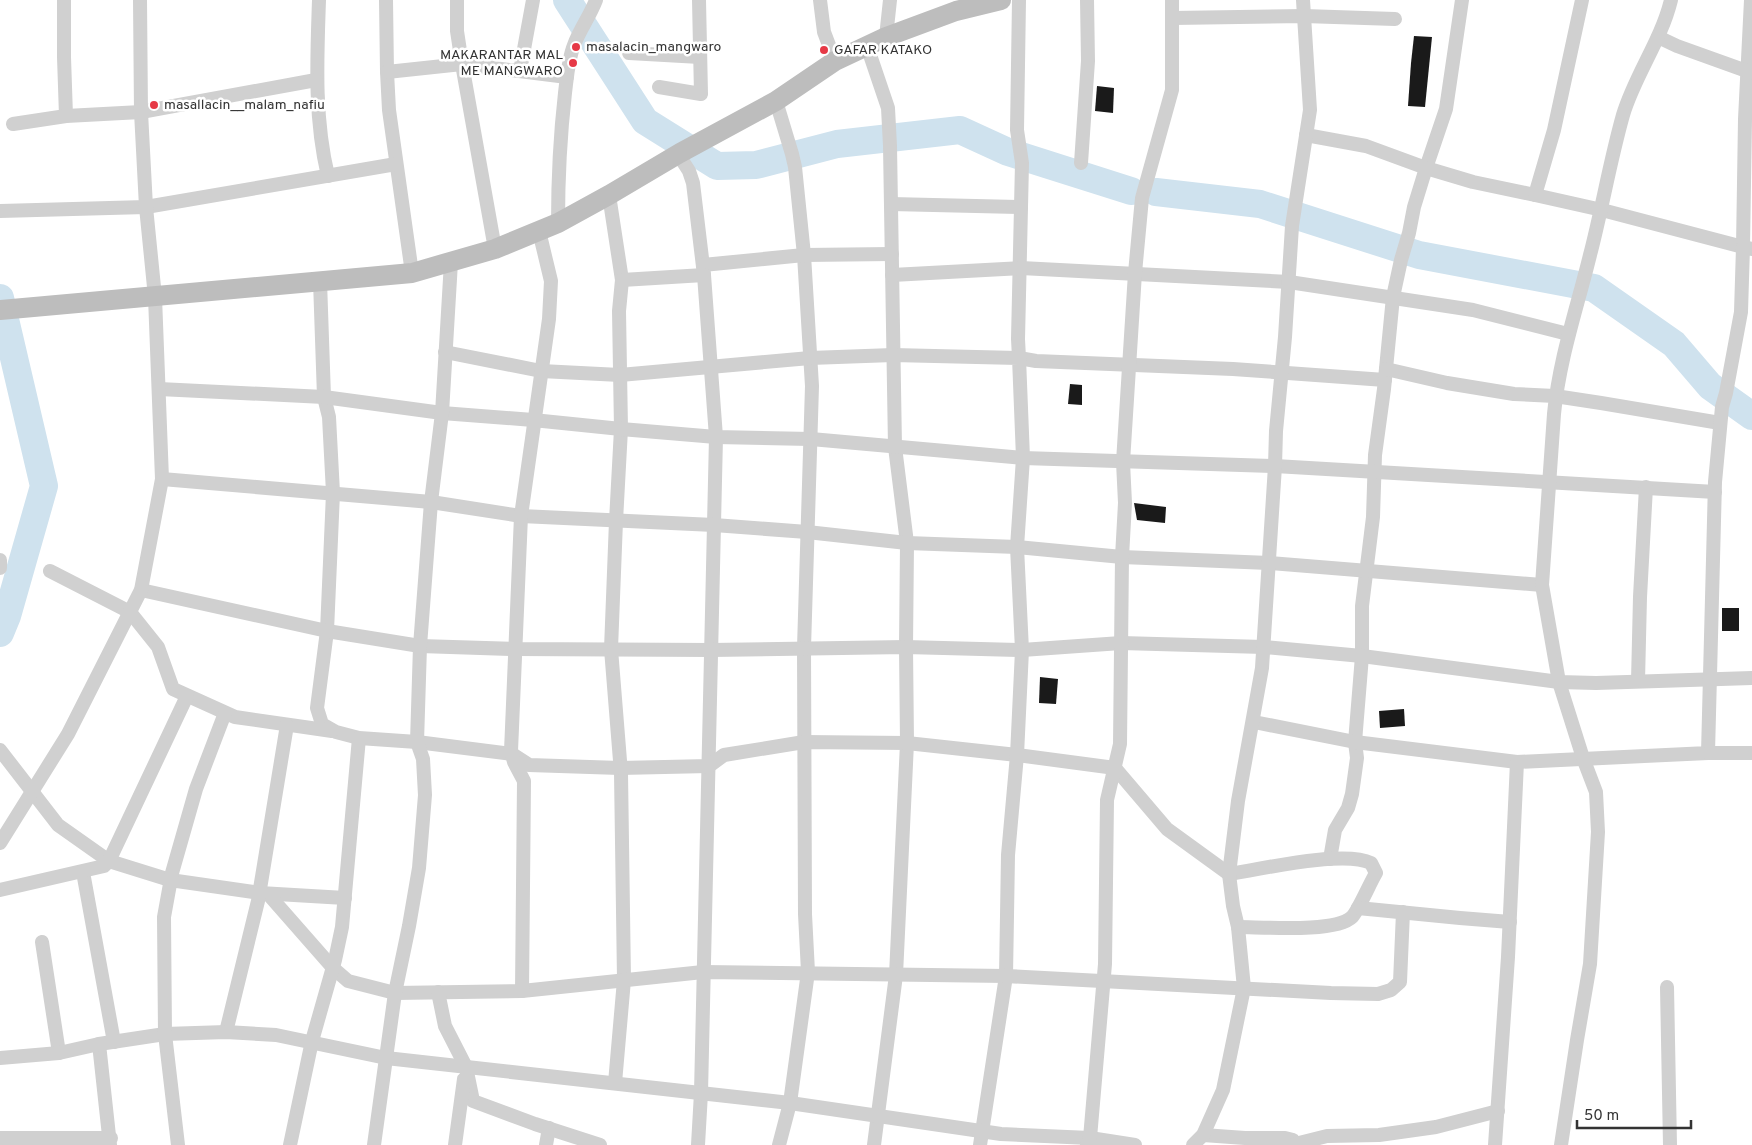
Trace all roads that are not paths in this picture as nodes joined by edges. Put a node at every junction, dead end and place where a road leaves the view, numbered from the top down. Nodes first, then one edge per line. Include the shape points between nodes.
1 (64, 0) edge
2 (140, 0) edge
3 (319, 0) edge
4 (386, 0) edge
5 (457, 0) edge
6 (533, 0) edge
7 (596, 0) edge
8 (699, 0) edge
9 (820, 0) edge
10 (890, 0) edge
11 (1001, 0) edge
12 (1019, 0) edge
13 (1087, 0) edge
14 (1172, 0) edge
15 (1303, 0) edge
16 (1462, 0) edge
17 (1582, 0) edge
18 (1671, 0) edge
19 (1751, 0) edge
20 (1304, 16) junction
21 (1173, 18) junction
22 (1396, 19) dead end
23 (886, 37) junction
24 (1658, 37) junction
25 (867, 46) junction
26 (629, 53) dead end
27 (700, 57) junction
28 (835, 61) junction
29 (462, 64) junction
30 (520, 71) junction
31 (387, 72) junction
32 (1750, 73) edge
33 (567, 77) junction
34 (316, 80) junction
35 (659, 87) dead end
36 (776, 101) junction
37 (141, 112) junction
38 (66, 116) junction
39 (13, 124) dead end
40 (1306, 135) junction
41 (684, 151) junction
42 (1081, 163) dead end
43 (396, 164) junction
44 (1426, 168) junction
45 (328, 176) junction
46 (609, 195) junction
47 (1535, 196) junction
48 (891, 204) junction
49 (146, 207) junction
50 (1021, 207) junction
51 (1602, 210) junction
52 (0, 211) edge
53 (558, 223) junction
54 (539, 231) junction
55 (1748, 248) edge
56 (495, 249) junction
57 (892, 254) junction
58 (804, 255) junction
59 (451, 262) junction
60 (1021, 268) junction
61 (704, 270) junction
62 (412, 273) junction
63 (1134, 273) junction
64 (892, 275) junction
65 (622, 280) junction
66 (320, 282) junction
67 (1289, 282) junction
68 (155, 297) junction
69 (1393, 297) junction
70 (0, 310) edge
71 (1568, 334) junction
72 (445, 352) junction
73 (893, 355) junction
74 (810, 358) junction
75 (1020, 358) junction
76 (1129, 364) junction
77 (710, 367) junction
78 (541, 371) junction
79 (1282, 372) junction
80 (1385, 374) junction
81 (620, 375) junction
82 (159, 389) junction
83 (324, 396) junction
84 (1556, 396) junction
85 (442, 413) junction
86 (534, 420) junction
87 (1720, 423) junction
88 (621, 430) junction
89 (716, 437) junction
90 (811, 439) junction
91 (895, 447) junction
92 (1023, 458) junction
93 (1124, 462) junction
94 (1275, 466) junction
95 (1375, 472) junction
96 (162, 480) junction
97 (1548, 481) junction
98 (1646, 487) junction
99 (1715, 492) junction
100 (333, 493) junction
101 (431, 502) junction
102 (521, 516) junction
103 (616, 521) junction
104 (714, 525) junction
105 (807, 532) junction
106 (907, 543) junction
107 (1018, 547) junction
108 (1122, 558) junction
109 (0, 560) edge
110 (1268, 563) junction
111 (0, 568) edge
112 (50, 571) dead end
113 (1366, 572) junction
114 (1542, 585) junction
115 (141, 590) junction
116 (130, 612) junction
117 (327, 632) junction
118 (1121, 643) junction
119 (420, 646) junction
120 (906, 647) junction
121 (1264, 647) junction
122 (804, 648) junction
123 (514, 649) junction
124 (611, 649) junction
125 (711, 650) junction
126 (1022, 650) junction
127 (1362, 656) junction
128 (1710, 678) junction
129 (1752, 678) edge
130 (1638, 681) junction
131 (1559, 682) junction
132 (187, 696) junction
133 (225, 713) junction
134 (1254, 722) junction
135 (287, 725) junction
136 (336, 732) junction
137 (360, 738) junction
138 (417, 742) junction
139 (804, 742) junction
140 (1354, 742) junction
141 (907, 743) junction
142 (0, 750) edge
143 (1708, 753) junction
144 (1752, 753) edge
145 (512, 754) junction
146 (1017, 755) junction
147 (1583, 758) junction
148 (1517, 762) junction
149 (709, 766) junction
150 (620, 768) junction
151 (1115, 768) junction
152 (32, 792) junction
153 (0, 843) edge
154 (1330, 859) junction
155 (109, 861) junction
156 (83, 872) junction
157 (1229, 874) junction
158 (170, 880) junction
159 (0, 890) edge
160 (264, 894) junction
161 (345, 898) junction
162 (1358, 908) junction
163 (1402, 912) junction
164 (1510, 922) junction
165 (1238, 927) junction
166 (42, 942) dead end
167 (333, 968) junction
168 (703, 972) junction
169 (808, 972) junction
170 (896, 975) junction
171 (1006, 976) junction
172 (624, 980) junction
173 (1103, 982) junction
174 (1668, 987) dead end
175 (1244, 988) junction
176 (522, 991) junction
177 (438, 992) junction
178 (395, 993) junction
179 (226, 1032) junction
180 (165, 1034) junction
181 (312, 1041) junction
182 (114, 1042) junction
183 (100, 1044) junction
184 (59, 1053) junction
185 (0, 1058) edge
186 (386, 1058) junction
187 (466, 1067) junction
188 (615, 1083) junction
189 (701, 1093) junction
190 (790, 1104) junction
191 (1498, 1112) junction
192 (878, 1117) junction
193 (549, 1128) junction
194 (0, 1138) edge
195 (981, 1138) edge
196 (1198, 1140) edge
197 (1089, 1141) edge
198 (110, 1142) edge
199 (1295, 1144) edge
200 (178, 1145) edge
201 (290, 1145) edge
202 (374, 1145) edge
203 (455, 1145) edge
204 (546, 1145) edge
205 (600, 1145) edge
206 (698, 1145) edge
207 (779, 1145) edge
208 (874, 1145) edge
209 (1135, 1145) edge
210 (1496, 1145) edge
211 (1561, 1145) edge
212 (1670, 1145) edge

1 - 38 street
2 - 37 street
3 - 34 street
4 - 31 street
5 - 29 street
6 - 30 street
7 - 33 street via 574,44
8 - 27 street
9 - 28 street via 824,32
10 - 23 street
11 - 23 street via 956,11
12 - 50 street via 1017,130 1022,163
13 - 42 street via 1088,61
14 - 21 street
15 - 20 street
16 - 44 street via 1446,109
17 - 47 street via 1554,130
18 - 24 street
19 - 32 street
20 - 21 street
20 - 22 street
20 - 40 street via 1310,110
21 - 63 street via 1172,90 1142,198
23 - 25 street
24 - 32 street
24 - 51 street via 1623,114
25 - 28 street
25 - 48 street via 888,108
26 - 27 street
27 - 35 street via 701,94
28 - 36 street
29 - 30 street
29 - 31 street
29 - 56 street
30 - 33 street
31 - 43 street
32 - 55 street
33 - 53 street via 558,171
34 - 37 street
34 - 45 street via 322,152
36 - 41 street
36 - 58 street via 793,160
37 - 38 street
37 - 49 street
38 - 39 street
40 - 44 street via 1366,146
40 - 67 street via 1294,202
41 - 46 street
41 - 61 street via 693,183
43 - 45 street
43 - 62 street
44 - 47 street
44 - 69 street
45 - 49 street
46 - 53 street
46 - 65 street
47 - 51 street
48 - 50 street
48 - 57 street
49 - 52 street
49 - 68 street
50 - 60 street
51 - 55 street
51 - 71 street
53 - 54 street
54 - 56 street
54 - 78 street via 551,281
55 - 87 street via 1741,312
56 - 59 street
57 - 58 street
57 - 64 street
58 - 61 street
58 - 74 street
59 - 62 street
59 - 72 street
60 - 63 street
60 - 64 street
60 - 75 street
61 - 65 street
61 - 77 street
62 - 66 street
63 - 67 street
63 - 76 street
64 - 73 street
65 - 81 street
66 - 68 street
66 - 83 street
67 - 69 street
67 - 79 street
68 - 70 street
68 - 82 street
69 - 71 street via 1473,310
69 - 80 street
71 - 84 street
72 - 78 street
72 - 85 street
73 - 74 street
73 - 75 street
73 - 91 street
74 - 77 street
74 - 90 street
75 - 76 street via 1036,362
75 - 92 street
76 - 79 street
76 - 93 street
77 - 81 street
77 - 89 street
78 - 81 street
78 - 86 street
79 - 80 street
79 - 94 street
80 - 84 street via 1514,394
80 - 95 street
81 - 88 street
82 - 83 street
82 - 96 street
83 - 85 street
83 - 100 street via 329,417
84 - 87 street
84 - 97 street
85 - 86 street
85 - 101 street
86 - 88 street
86 - 102 street
87 - 99 street
88 - 89 street
88 - 103 street
89 - 90 street
89 - 104 street
90 - 91 street
90 - 105 street
91 - 92 street
91 - 106 street
92 - 93 street
92 - 107 street
93 - 94 street
93 - 108 street
94 - 95 street
94 - 110 street
95 - 97 street
95 - 113 street
96 - 100 street
96 - 115 street
97 - 98 street
97 - 114 street
98 - 99 street
98 - 130 street
99 - 128 street
100 - 101 street
100 - 117 street
101 - 102 street
101 - 119 street
102 - 103 street
102 - 123 street
103 - 104 street
103 - 124 street
104 - 105 street
104 - 125 street
105 - 106 street
105 - 122 street
106 - 107 street
106 - 120 street
107 - 108 street
107 - 126 street
108 - 110 street
108 - 118 street
109 - 111 street
110 - 113 street
110 - 121 street
112 - 116 street
113 - 114 street
113 - 127 street
114 - 131 street
115 - 116 street
115 - 117 street
116 - 132 street via 158,647 173,689
116 - 152 street via 68,734
117 - 119 street
117 - 136 street via 317,708 322,724
118 - 121 street
118 - 126 street
118 - 151 street via 1120,744
119 - 123 street
119 - 138 street
120 - 122 street
120 - 126 street
120 - 141 street
121 - 127 street
121 - 134 street
122 - 125 street
122 - 139 street
123 - 124 street
123 - 145 street
124 - 125 street
124 - 150 street
125 - 149 street
126 - 146 street
127 - 131 street
127 - 140 street
128 - 129 street
128 - 130 street
128 - 143 street
130 - 131 street
131 - 147 street
132 - 133 street
132 - 155 street
133 - 135 street
133 - 158 street via 196,789
134 - 140 street
134 - 157 street via 1238,801
135 - 136 street
135 - 160 street
136 - 137 street
137 - 138 street
137 - 161 street
138 - 145 street
138 - 178 street via 425,796 419,868
139 - 141 street
139 - 149 street via 724,755
139 - 169 street
140 - 148 street
140 - 154 street via 1357,758 1352,794 1335,830
141 - 146 street
141 - 170 street
142 - 152 street
143 - 144 street
143 - 147 street
145 - 150 street via 529,765
145 - 176 street via 524,781
146 - 151 street
146 - 171 street via 1008,855
147 - 148 street
147 - 211 street via 1596,792 1598,832 1590,964
148 - 164 street
149 - 150 street
149 - 168 street
150 - 172 street
151 - 157 street via 1167,829
151 - 173 street via 1107,800
152 - 153 street
152 - 155 street via 58,825
154 - 157 street
154 - 162 street via 1362,859 1371,863 1376,873
155 - 156 street via 104,866
155 - 158 street
156 - 159 street
156 - 182 street
157 - 165 street
158 - 160 street
158 - 180 street via 164,917
160 - 161 street
160 - 167 street
160 - 179 street
161 - 167 street
162 - 163 street
162 - 165 street via 1352,917 1340,924 1310,928
163 - 164 street
163 - 175 street via 1400,982 1391,990 1378,994
164 - 191 street
165 - 175 street
166 - 184 street
167 - 178 street via 348,981
167 - 181 street
168 - 169 street
168 - 172 street
168 - 189 street
169 - 170 street
169 - 190 street
170 - 171 street
170 - 192 street
171 - 173 street
171 - 195 street
172 - 176 street
172 - 188 street
173 - 175 street
173 - 197 street
174 - 212 street
175 - 196 street via 1223,1090
176 - 177 street
177 - 178 street
177 - 187 street via 445,1026
178 - 186 street
179 - 180 street
179 - 181 street
180 - 182 street
180 - 200 street
181 - 186 street
181 - 201 street
182 - 183 street
183 - 184 street
183 - 198 street
184 - 185 street
186 - 187 street
186 - 202 street
187 - 188 street
187 - 193 street via 473,1101
187 - 203 street
188 - 189 street
189 - 190 street
189 - 206 street
190 - 192 street
190 - 207 street
191 - 199 street via 1436,1127 1379,1135 1327,1136
191 - 210 street
192 - 195 street
192 - 208 street
193 - 204 street
193 - 205 street
194 - 198 street
195 - 197 street via 1000,1134
196 - 199 street via 1285,1138
197 - 209 street

